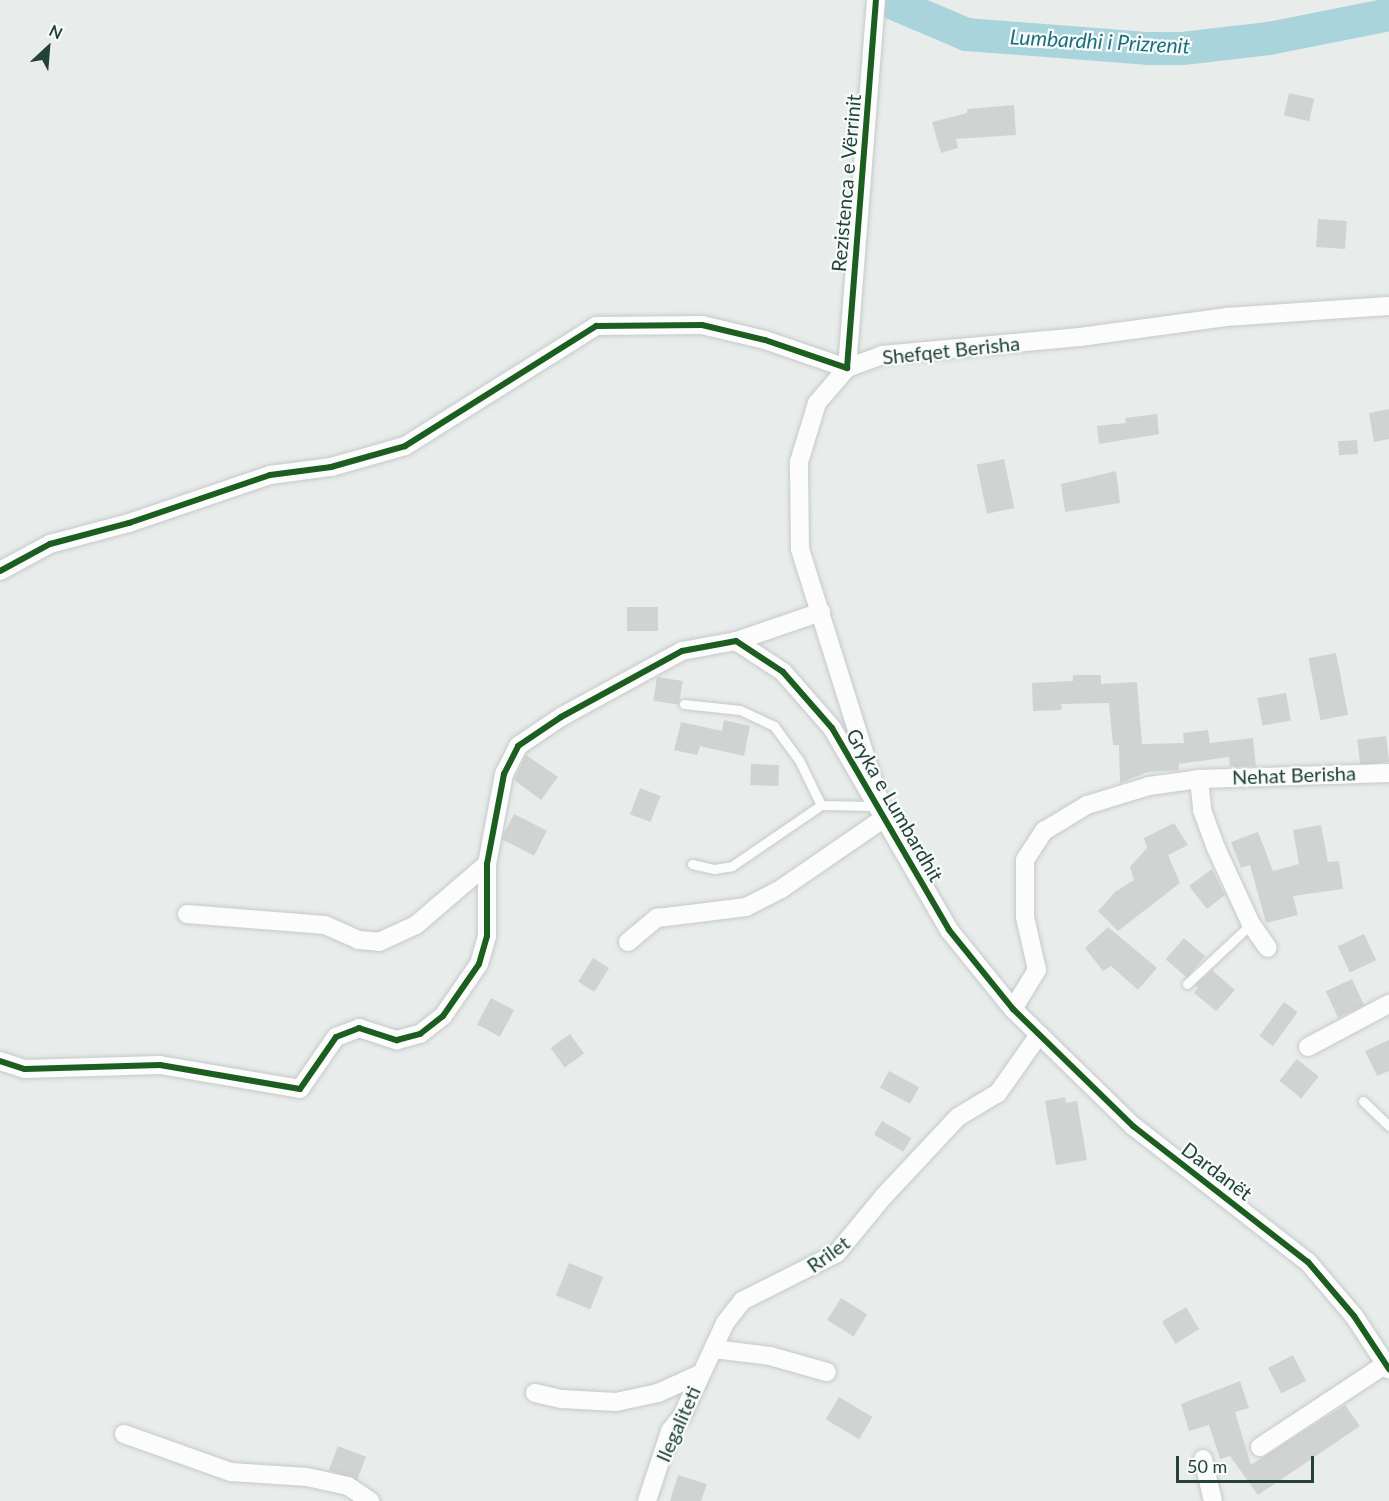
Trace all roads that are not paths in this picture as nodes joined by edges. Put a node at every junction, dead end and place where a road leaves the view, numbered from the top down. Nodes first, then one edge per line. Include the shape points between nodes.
1 (876, 0) edge
2 (1389, 306) edge
3 (847, 368) junction
4 (0, 571) edge
5 (821, 612) junction
6 (736, 640) junction
7 (684, 704) dead end
8 (1389, 772) edge
9 (1199, 779) junction
10 (821, 805) junction
11 (879, 813) junction
12 (487, 864) junction
13 (692, 864) dead end
14 (187, 914) dead end
15 (1251, 924) junction
16 (628, 942) dead end
17 (1268, 948) dead end
18 (1187, 984) dead end
19 (1389, 1004) edge
20 (1012, 1009) junction
21 (1038, 1036) junction
22 (1308, 1047) dead end
23 (0, 1061) edge
24 (1363, 1101) dead end
25 (1389, 1126) edge
26 (714, 1348) junction
27 (1387, 1367) edge
28 (828, 1372) dead end
29 (700, 1374) junction
30 (535, 1393) dead end
31 (124, 1434) dead end
32 (1260, 1447) dead end
33 (1203, 1459) dead end
34 (370, 1501) edge
35 (647, 1501) edge
36 (1213, 1501) edge

1 - 3 street, Rezistenca e Vërrinit
2 - 3 street, Shefqet Berisha via 1227,316 1080,337 882,355
3 - 4 street via 765,339 702,325 596,326 405,446 331,467 270,475 129,523 50,544
3 - 5 street, Shefqet Berisha via 817,404 799,462 800,549
5 - 6 street
5 - 11 street, Shefqet Berisha
6 - 11 street, Gryka e Lumbardhit via 783,672 832,728
6 - 12 street via 682,651 561,717 518,746 504,774
7 - 10 lane via 740,710 774,726 799,760
8 - 9 street, Nehat Berisha
9 - 15 street via 1202,810
9 - 20 street, Nehat Berisha via 1149,786 1086,805 1044,831 1025,860 1025,917 1037,970
10 - 11 lane, Gryka e Lumbardhit
10 - 13 lane via 732,866 714,869
11 - 16 street via 781,889 746,907 657,918
11 - 20 street, Gryka e Lumbardhit via 949,930
12 - 14 street via 416,925 379,942 358,940 325,925
12 - 23 street via 487,936 479,964 443,1016 420,1034 397,1040 359,1028 336,1037 300,1089 160,1065 25,1069
15 - 17 street
15 - 18 lane
19 - 22 street
20 - 21 street, Dardanët
21 - 26 street, Rrilet via 998,1093 958,1117 884,1196 853,1238 837,1253 803,1273 742,1301 725,1323
21 - 27 street, Dardanët via 1133,1126 1308,1262 1354,1316
24 - 25 lane
26 - 28 street via 770,1356
26 - 29 street, Ilegaliteti
27 - 32 street
29 - 30 street via 658,1393 616,1402
29 - 35 street, Ilegaliteti via 682,1416 670,1431
31 - 34 street via 231,1472 307,1477 348,1486
33 - 36 street

